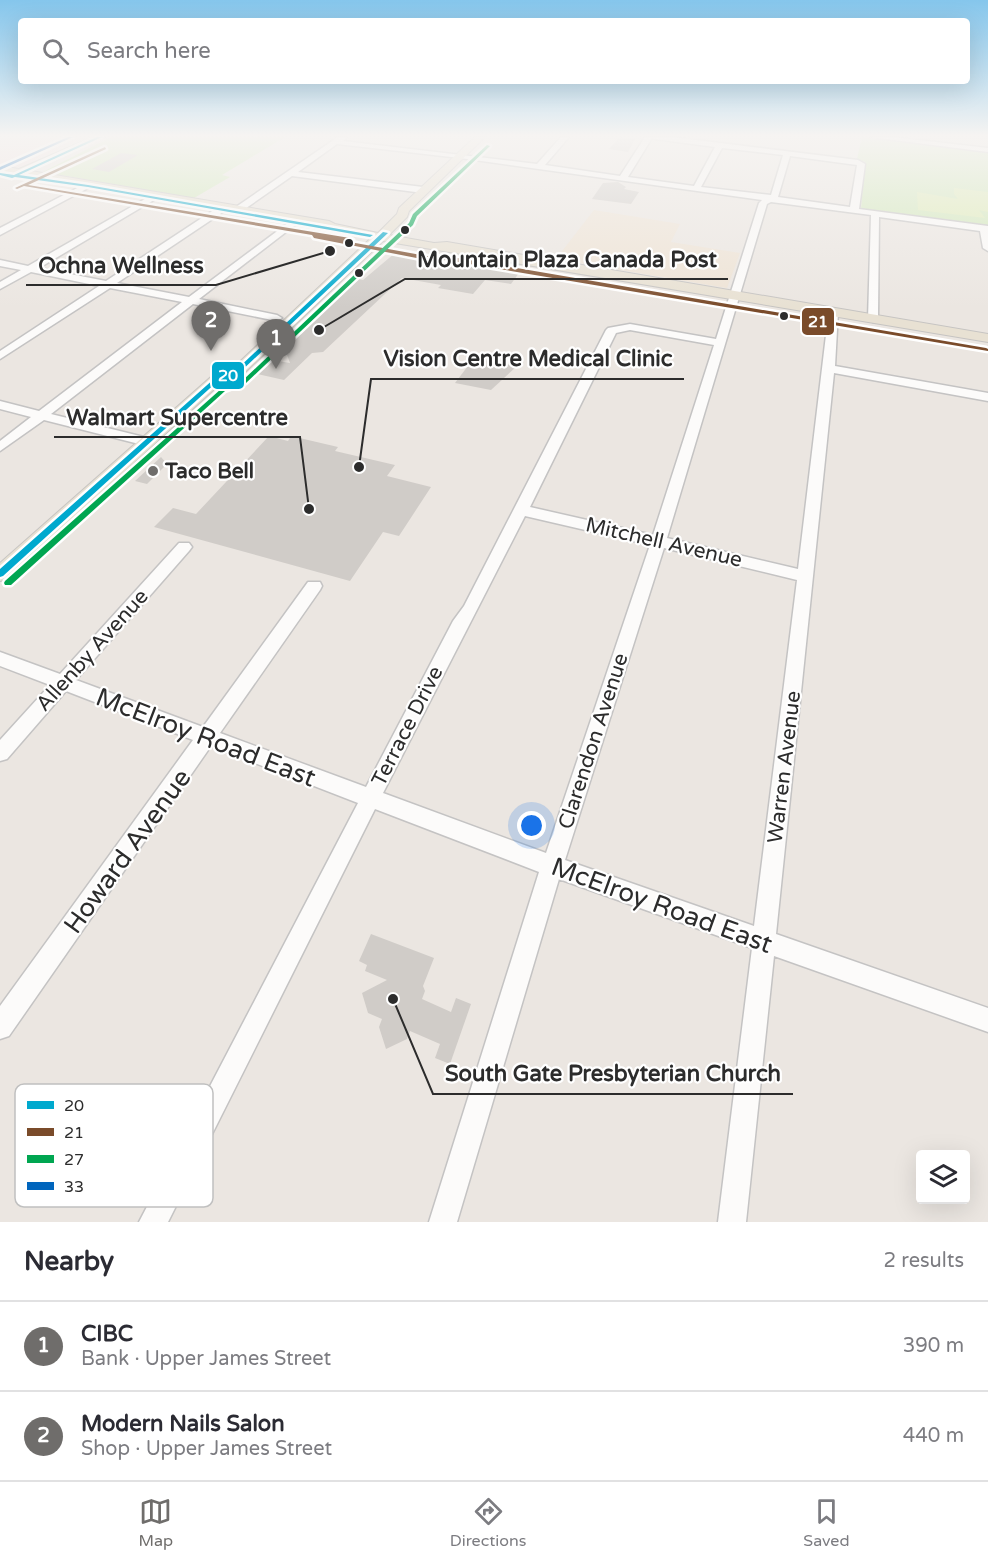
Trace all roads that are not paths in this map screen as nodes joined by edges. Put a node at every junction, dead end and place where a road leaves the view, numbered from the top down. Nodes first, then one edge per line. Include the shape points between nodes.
1 (73, 194) edge
2 (137, 194) edge
3 (261, 194) edge
4 (419, 194) edge
5 (730, 194) edge
6 (776, 194) edge
7 (857, 194) edge
8 (155, 197) junction
9 (770, 200) junction
10 (223, 208) junction
11 (236, 211) junction
12 (854, 212) junction
13 (874, 214) junction
14 (296, 220) junction
15 (986, 229) edge
16 (0, 232) edge
17 (378, 234) junction
18 (988, 248) edge
19 (0, 263) edge
20 (29, 269) junction
21 (107, 284) junction
22 (0, 286) edge
23 (734, 296) junction
24 (191, 301) junction
25 (833, 312) junction
26 (278, 318) junction
27 (873, 319) junction
28 (988, 338) edge
29 (721, 343) junction
30 (0, 356) edge
31 (829, 368) junction
32 (218, 380) junction
33 (988, 397) edge
34 (0, 405) edge
35 (40, 416) junction
36 (147, 442) junction
37 (0, 447) edge
38 (522, 510) junction
39 (659, 541) junction
40 (184, 548) dead end
41 (0, 574) edge
42 (806, 576) junction
43 (314, 586) dead end
44 (0, 659) edge
45 (64, 683) junction
46 (208, 738) junction
47 (0, 753) edge
48 (370, 798) junction
49 (552, 866) junction
50 (763, 941) junction
51 (988, 1020) edge
52 (0, 1028) edge
53 (213, 1105) edge
54 (161, 1207) edge
55 (153, 1222) edge
56 (443, 1222) edge
57 (732, 1222) edge

1 - 16 street
2 - 8 main road
3 - 11 street
4 - 17 main road via 403,210 403,216
5 - 9 street
6 - 9 street, Clarendon Avenue
7 - 12 street
8 - 10 main road
8 - 20 street
9 - 12 street
9 - 23 street, Clarendon Avenue via 763,203
10 - 11 main road
10 - 21 street
11 - 14 main road
12 - 13 street
13 - 15 street
13 - 27 street
14 - 17 main road
14 - 24 street
15 - 18 street
17 - 23 main road via 434,247 447,246
17 - 26 main road
17 - 32 main road via 236,372
19 - 20 street
20 - 21 street
20 - 22 street
21 - 24 street
21 - 30 street
23 - 25 main road
23 - 29 street, Clarendon Avenue
24 - 26 street
24 - 35 street
25 - 27 main road
25 - 31 street, Warren Avenue
26 - 32 main road via 220,370
27 - 28 main road
29 - 38 street, Terrace Drive via 630,327 612,330
29 - 39 street, Clarendon Avenue
31 - 33 street
31 - 42 street, Warren Avenue
32 - 36 main road
34 - 35 street
35 - 36 street
35 - 37 street
36 - 41 main road
38 - 39 street, Mitchell Avenue
38 - 48 street, Terrace Drive
39 - 42 street, Mitchell Avenue
39 - 49 street, Clarendon Avenue
40 - 45 street, Allenby Avenue
42 - 50 street, Warren Avenue
43 - 46 street, Howard Avenue
44 - 45 street, McElroy Road East
45 - 46 street, McElroy Road East
45 - 47 street, Allenby Avenue
46 - 48 street, McElroy Road East
46 - 52 street, Howard Avenue
48 - 49 street, McElroy Road East
48 - 53 street, Terrace Drive
49 - 50 street, McElroy Road East
49 - 56 street, Clarendon Avenue
50 - 51 street, McElroy Road East
50 - 57 street, Warren Avenue
54 - 55 street, Terrace Drive

